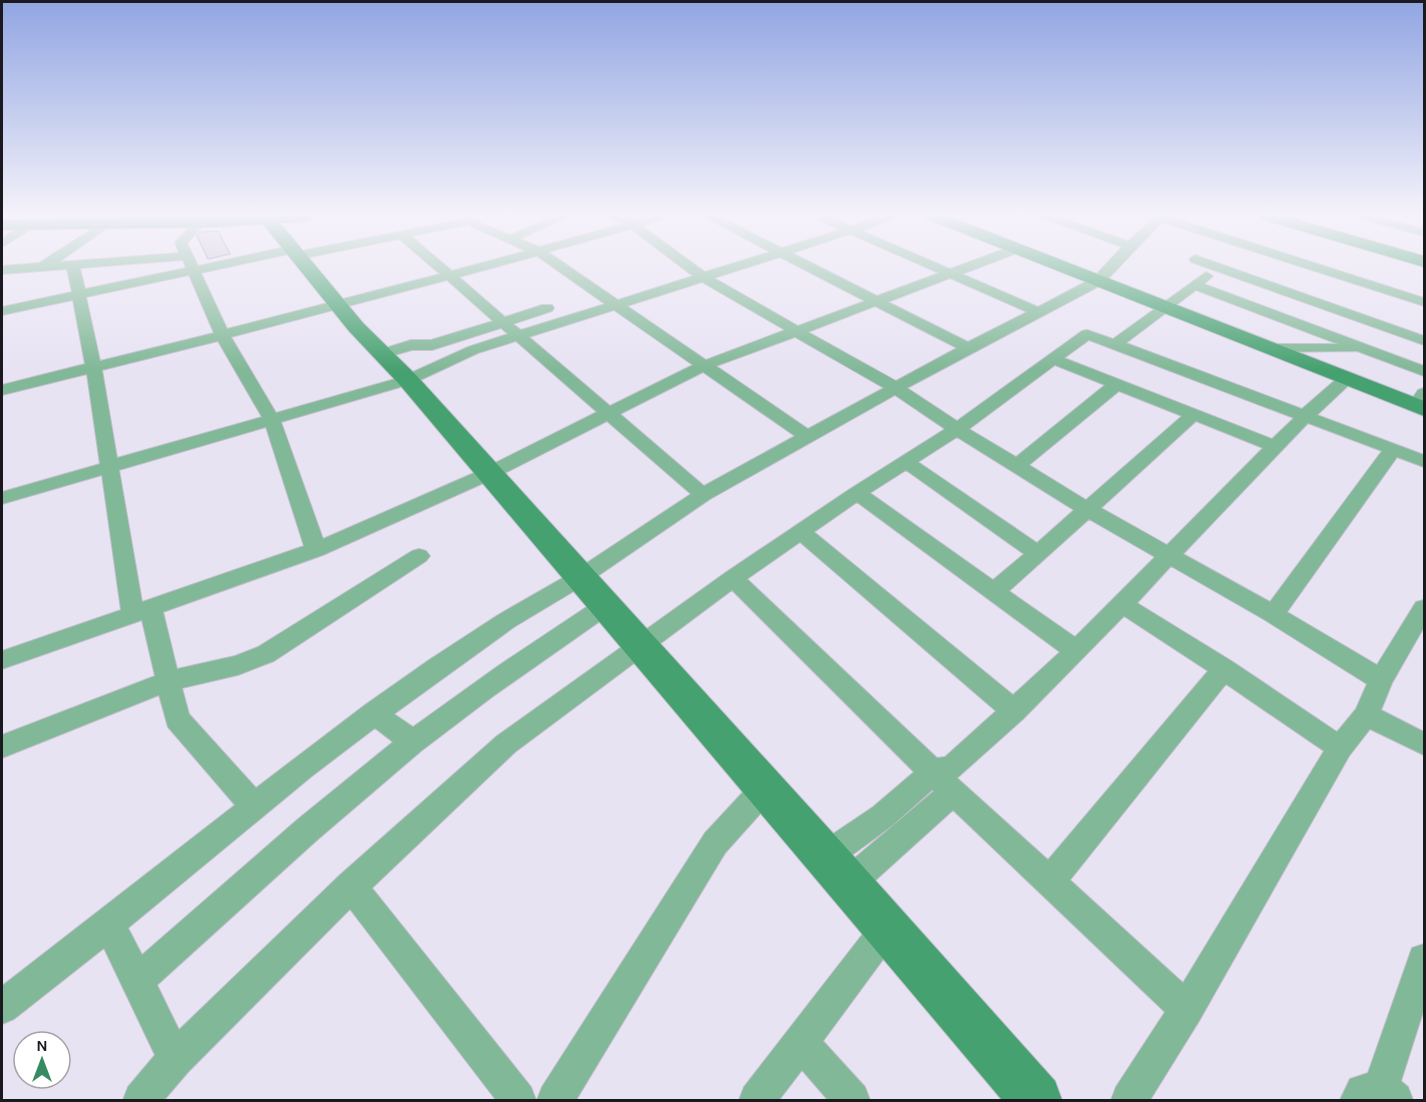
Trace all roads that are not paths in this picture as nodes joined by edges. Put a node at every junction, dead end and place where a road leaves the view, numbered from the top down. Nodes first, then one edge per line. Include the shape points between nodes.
1 (37, 267) edge
2 (73, 267) edge
3 (174, 267) edge
4 (192, 267) edge
5 (309, 267) edge
6 (439, 267) edge
7 (476, 267) edge
8 (561, 267) edge
9 (689, 267) edge
10 (732, 267) edge
11 (811, 267) edge
12 (937, 267) edge
13 (969, 267) edge
14 (1063, 267) edge
15 (1110, 267) edge
16 (1318, 267) edge
17 (1217, 268) joint
18 (2, 270) edge
19 (952, 274) junction
20 (448, 275) junction
21 (703, 277) junction
22 (1098, 281) junction
23 (1196, 285) junction
24 (77, 295) junction
25 (877, 300) junction
26 (1425, 302) edge
27 (615, 305) junction
28 (338, 306) junction
29 (1167, 307) junction
30 (547, 308) dead end
31 (2, 311) edge
32 (1038, 312) junction
33 (502, 322) junction
34 (798, 331) junction
35 (222, 335) junction
36 (517, 335) junction
37 (1425, 341) edge
38 (1115, 344) junction
39 (968, 348) junction
40 (1273, 348) junction
41 (1364, 348) junction
42 (381, 354) junction
43 (1053, 359) junction
44 (703, 366) junction
45 (94, 368) junction
46 (1425, 371) edge
47 (1347, 378) junction
48 (408, 380) junction
49 (1117, 384) junction
50 (897, 389) junction
51 (2, 390) edge
52 (1422, 402) edge
53 (609, 415) junction
54 (1193, 415) junction
55 (1304, 417) junction
56 (272, 420) junction
57 (957, 429) junction
58 (808, 437) junction
59 (1277, 447) junction
60 (1393, 449) junction
61 (1425, 461) edge
62 (906, 462) junction
63 (1017, 465) junction
64 (109, 467) junction
65 (490, 473) junction
66 (857, 493) junction
67 (703, 495) junction
68 (2, 498) edge
69 (1087, 509) junction
70 (801, 532) junction
71 (316, 550) junction
72 (1037, 553) junction
73 (419, 556) dead end
74 (1169, 556) junction
75 (581, 577) junction
76 (733, 578) junction
77 (993, 593) junction
78 (1123, 605) junction
79 (605, 606) junction
80 (1425, 608) edge
81 (142, 611) junction
82 (1273, 614) junction
83 (641, 645) junction
84 (1076, 651) junction
85 (2, 660) edge
86 (1224, 669) junction
87 (1381, 680) junction
88 (168, 681) junction
89 (1014, 711) junction
90 (374, 713) junction
91 (1366, 715) junction
92 (413, 742) junction
93 (1425, 744) edge
94 (2, 747) edge
95 (1340, 748) junction
96 (934, 771) junction
97 (766, 788) junction
98 (953, 792) junction
99 (254, 807) junction
100 (825, 856) junction
101 (1051, 880) junction
102 (848, 884) junction
103 (351, 886) junction
104 (109, 923) junction
105 (887, 928) junction
106 (1425, 960) edge
107 (137, 981) junction
108 (4, 1000) edge
109 (1187, 1009) junction
110 (801, 1042) junction
111 (175, 1059) junction
112 (1378, 1096) edge
113 (141, 1101) edge
114 (518, 1101) edge
115 (555, 1101) edge
116 (758, 1101) edge
117 (852, 1101) edge
118 (1036, 1101) edge
119 (1129, 1101) edge

1 - 18 street
2 - 24 street
3 - 24 street
4 - 35 street
5 - 28 street
6 - 20 street
7 - 20 street
8 - 27 street
9 - 21 street
10 - 21 street
11 - 25 street
12 - 19 street
13 - 19 street
14 - 22 street
15 - 22 street
16 - 26 street
17 - 23 street
17 - 37 street via 1391,323
19 - 25 street
19 - 32 street
20 - 28 street
20 - 33 street
21 - 27 street
21 - 34 street
22 - 29 street
22 - 32 street
23 - 29 street
23 - 41 street
24 - 31 street
24 - 45 street
25 - 34 street
25 - 39 street
27 - 36 street
27 - 44 street
28 - 35 street
28 - 42 street
29 - 38 street
29 - 40 street
30 - 33 street
32 - 39 street
33 - 36 street
33 - 42 street via 432,345 411,345
34 - 44 street
34 - 50 street
35 - 45 street
35 - 56 street
36 - 48 street
36 - 53 street
38 - 43 street via 1088,334
38 - 55 street
39 - 50 street
40 - 41 street
40 - 47 street
41 - 46 street
42 - 48 street
43 - 49 street
43 - 57 street
44 - 53 street
44 - 58 street
45 - 51 street
45 - 64 street
47 - 52 street
47 - 55 street
48 - 56 street
48 - 65 street
49 - 54 street
49 - 63 street
50 - 57 street
50 - 58 street
53 - 65 street
53 - 67 street
54 - 59 street
54 - 69 street
55 - 59 street
55 - 60 street
56 - 64 street
56 - 71 street
57 - 62 street
57 - 63 street
58 - 67 street
59 - 74 street
60 - 61 street
60 - 82 street
62 - 66 street
62 - 72 street
63 - 69 street
64 - 68 street
64 - 81 street
65 - 71 street
65 - 75 street
66 - 70 street
66 - 77 street
67 - 75 street
69 - 72 street
69 - 74 street
70 - 76 street
70 - 89 street
71 - 81 street
72 - 77 street
73 - 88 street via 266,654
74 - 78 street
74 - 82 street
75 - 79 street
75 - 90 street via 506,621
76 - 83 street
76 - 96 street
77 - 84 street
78 - 84 street
78 - 86 street
79 - 83 street
79 - 92 street via 509,670
80 - 87 street
81 - 85 street
81 - 88 street
82 - 87 street
83 - 97 street
83 - 103 street via 506,744
84 - 89 street
86 - 95 street
86 - 101 street
87 - 91 street
88 - 94 street
88 - 99 street via 177,719
89 - 96 street via 952,768
90 - 92 street
90 - 99 street
91 - 93 street
91 - 95 street
92 - 107 street via 322,816
95 - 109 street
96 - 98 street
96 - 100 street via 884,816
97 - 100 street
97 - 115 street via 716,843
98 - 101 street
98 - 102 street
99 - 104 street
100 - 102 street
101 - 109 street
102 - 105 street
103 - 111 street
103 - 114 street
104 - 107 street
104 - 108 street
105 - 110 street
105 - 118 street
106 - 112 street
107 - 111 street
109 - 119 street
110 - 116 street
110 - 117 street
111 - 113 street

